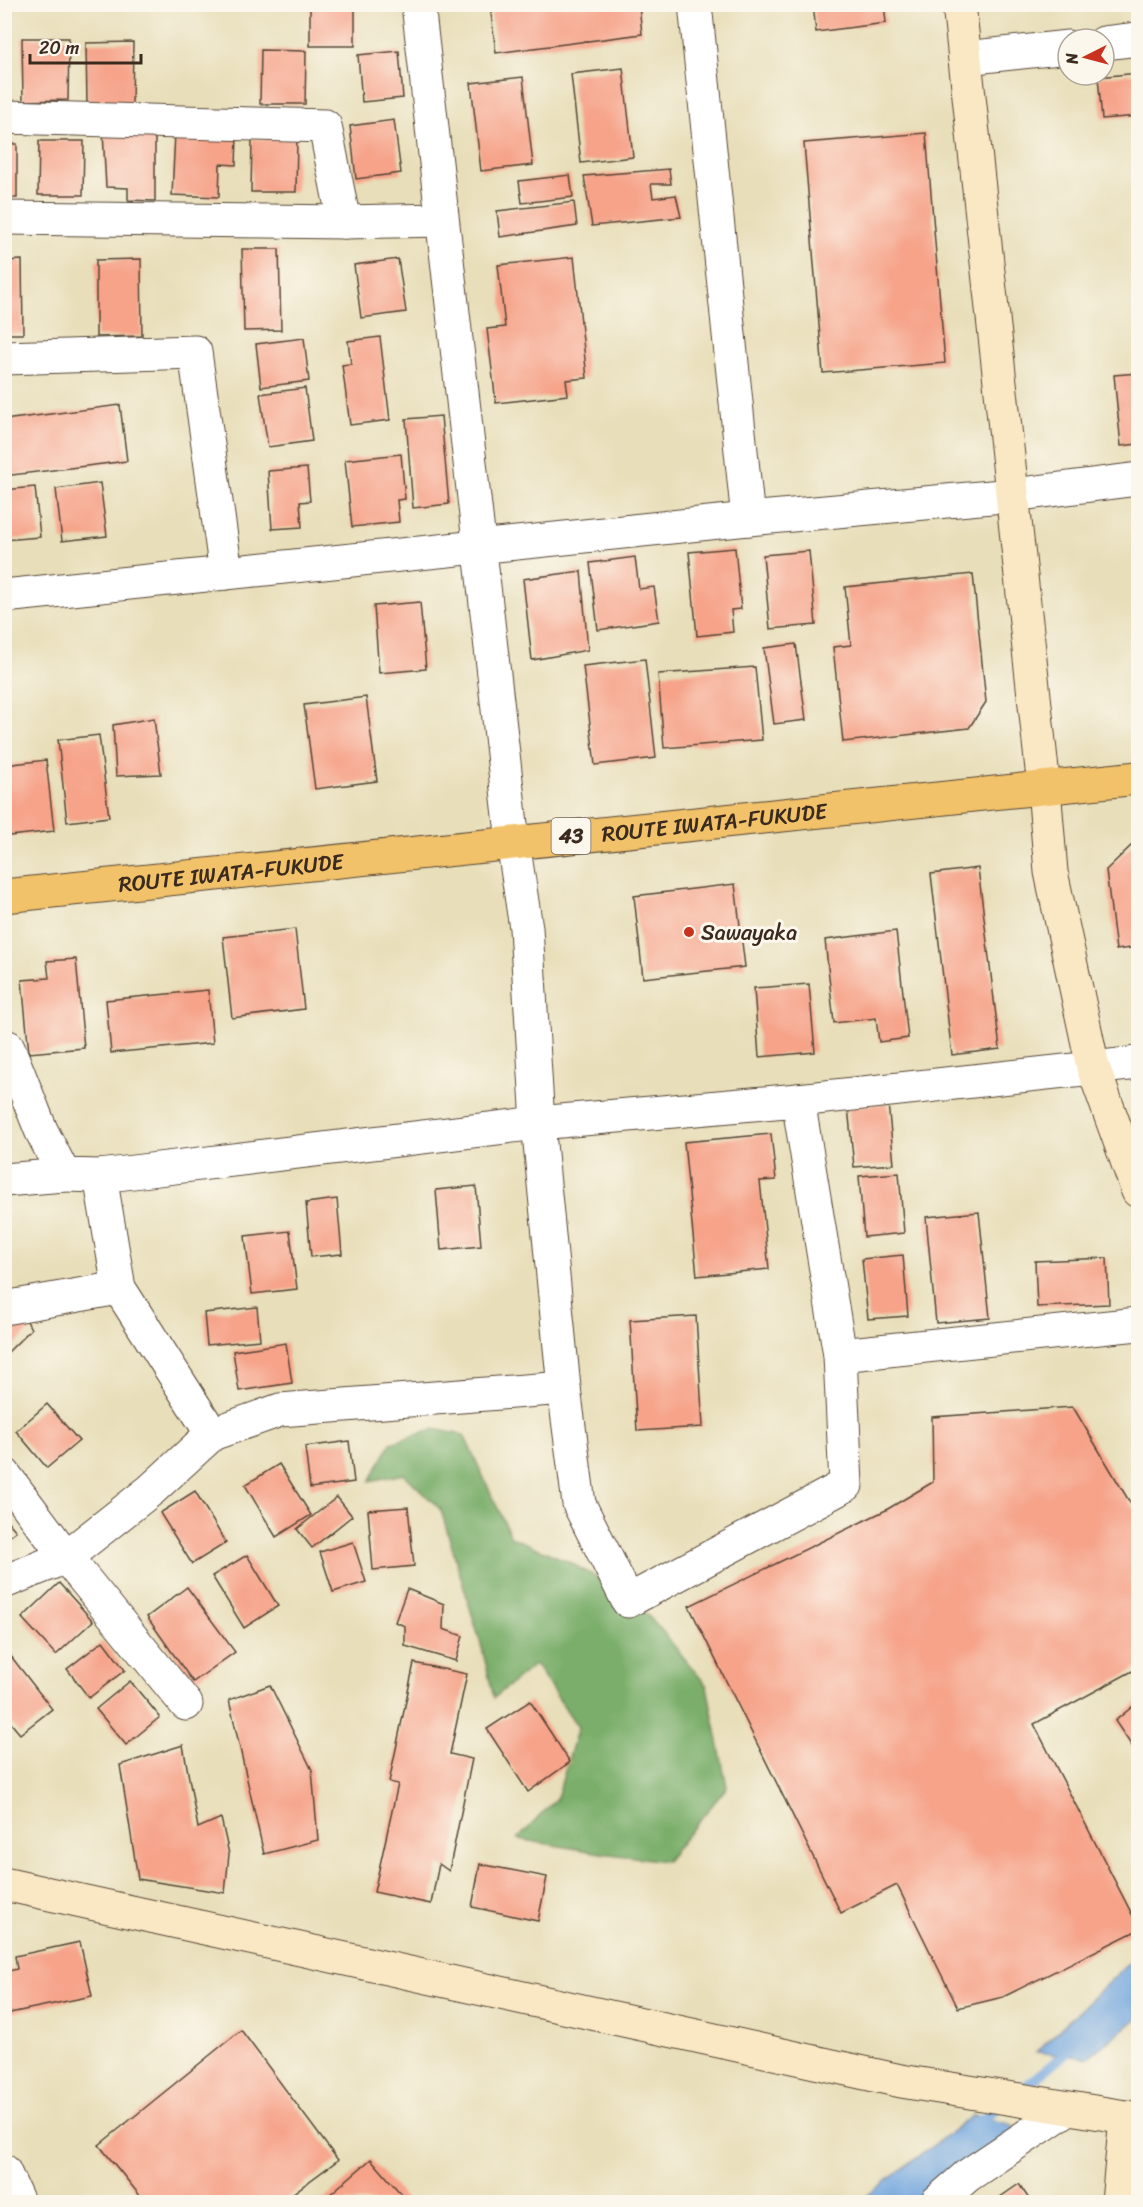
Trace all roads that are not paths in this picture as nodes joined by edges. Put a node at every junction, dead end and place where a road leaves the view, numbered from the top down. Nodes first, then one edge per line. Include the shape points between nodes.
1 (418, 4) edge
2 (695, 4) edge
3 (959, 4) edge
4 (1138, 39) edge
5 (1116, 42) edge
6 (1056, 48) edge
7 (964, 58) junction
8 (4, 117) edge
9 (4, 218) edge
10 (441, 220) junction
11 (344, 222) junction
12 (4, 358) edge
13 (1138, 479) edge
14 (1013, 495) junction
15 (748, 519) junction
16 (480, 546) junction
17 (226, 573) junction
18 (4, 596) edge
19 (1138, 778) edge
20 (1044, 788) junction
21 (513, 842) junction
22 (4, 896) edge
23 (4, 1047) edge
24 (1138, 1063) edge
25 (1093, 1067) junction
26 (798, 1100) junction
27 (537, 1123) junction
28 (64, 1175) junction
29 (100, 1176) junction
30 (4, 1180) edge
31 (1138, 1191) edge
32 (119, 1288) junction
33 (4, 1308) edge
34 (1138, 1323) edge
35 (840, 1355) junction
36 (564, 1388) junction
37 (212, 1434) junction
38 (4, 1474) edge
39 (66, 1557) junction
40 (4, 1582) edge
41 (186, 1704) dead end
42 (4, 1884) edge
43 (1060, 2107) junction
44 (1132, 2118) edge
45 (4, 2171) edge
46 (18, 2202) edge
47 (937, 2202) edge
48 (1118, 2202) edge

1 - 10 street
2 - 15 street
3 - 7 street
4 - 5 street
6 - 7 street
7 - 14 street
8 - 11 street via 325,126
9 - 11 street
10 - 11 street
10 - 16 street
12 - 17 street via 195,352
13 - 14 street
14 - 15 street
14 - 20 street
15 - 16 street
16 - 17 street
16 - 21 street
17 - 18 street
19 - 20 main road, ROUTE IWATA-FUKUDE / 43
20 - 21 main road, ROUTE IWATA-FUKUDE / 43
20 - 25 street via 1051,872
21 - 22 main road, ROUTE IWATA-FUKUDE / 43
21 - 27 street via 526,928
23 - 28 street via 8,1047 40,1130
24 - 25 street
25 - 26 street
25 - 31 street
26 - 27 street
26 - 35 street
27 - 29 street
27 - 36 street
28 - 29 street
28 - 30 street
29 - 32 street
32 - 33 street
32 - 37 street
34 - 35 street
35 - 36 street via 846,1485 628,1601 579,1504
36 - 37 street via 280,1410
37 - 39 street
38 - 39 street
39 - 40 street
39 - 41 street
42 - 43 street via 901,2081
43 - 44 street
43 - 47 street
44 - 48 street
45 - 46 street

